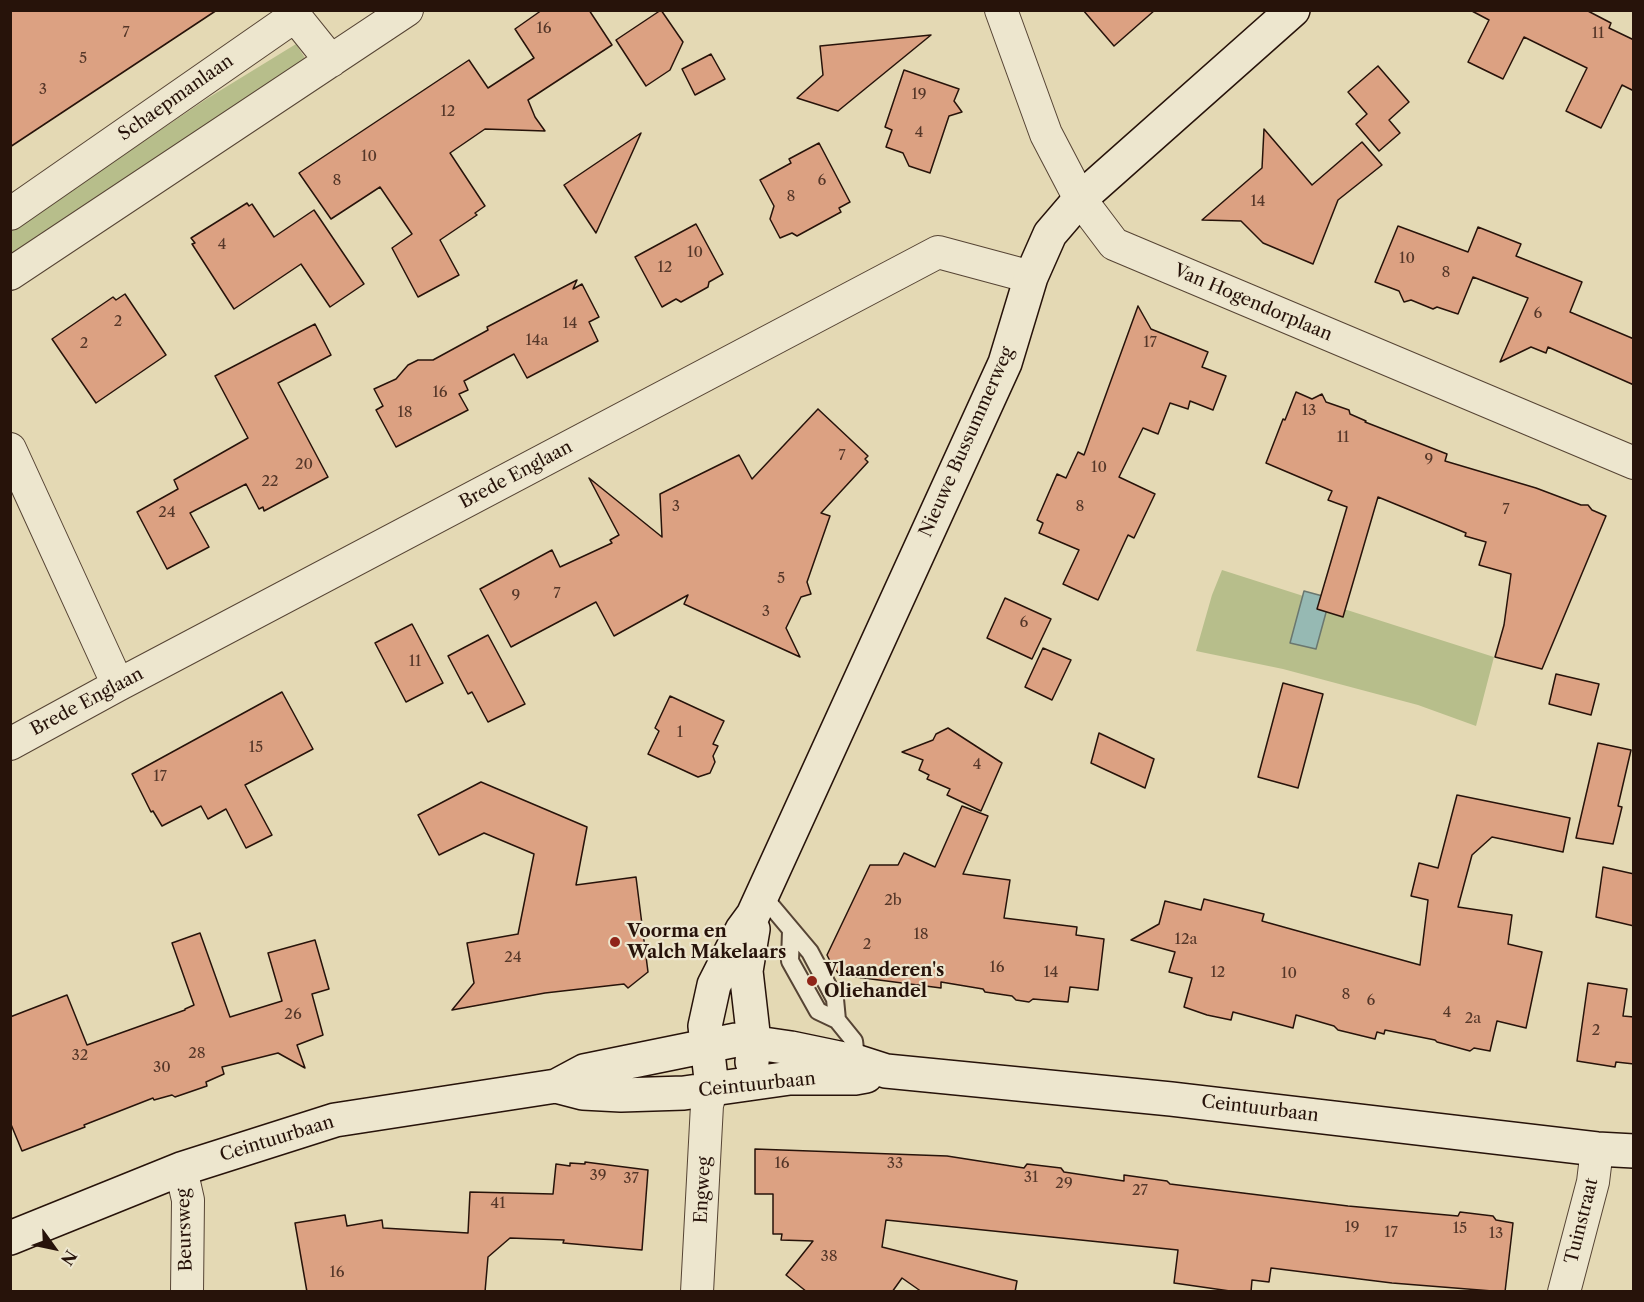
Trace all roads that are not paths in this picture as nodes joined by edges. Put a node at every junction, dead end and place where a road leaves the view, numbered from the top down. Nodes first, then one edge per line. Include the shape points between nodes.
1 (407, 10) edge
2 (1001, 10) edge
3 (1293, 10) edge
4 (293, 13) edge
5 (331, 61) junction
6 (1080, 199) junction
7 (10, 214) edge
8 (10, 274) edge
9 (1031, 277) junction
10 (10, 449) edge
11 (1634, 463) edge
12 (118, 685) junction
13 (10, 744) edge
14 (758, 905) junction
15 (754, 1041) junction
16 (707, 1045) junction
17 (866, 1070) junction
18 (751, 1083) junction
19 (556, 1086) junction
20 (711, 1088) junction
21 (1597, 1149) junction
22 (1634, 1151) edge
23 (181, 1169) junction
24 (10, 1238) edge
25 (705, 1287) edge
26 (187, 1292) edge
27 (1564, 1292) edge

1 - 5 street
2 - 6 street, Van Hogendorplaan via 1046,134
3 - 6 main road, Nieuwe Bussummerweg
4 - 5 street, Schaepmanlaan
4 - 7 street, Schaepmanlaan
5 - 8 street
6 - 9 main road, Nieuwe Bussummerweg via 1050,234
6 - 11 street, Van Hogendorplaan via 1114,244
9 - 12 street, Brede Englaan via 938,252
9 - 14 main road, Nieuwe Bussummerweg via 1005,363
10 - 12 street
12 - 13 street, Brede Englaan
14 - 15 main road, Nieuwe Bussummerweg via 746,971
14 - 16 main road, Nieuwe Bussummerweg via 714,985 705,1026
14 - 17 lane via 791,930 790,961 818,1011 837,1020 854,1041
15 - 16 main road, Ceintuurbaan
15 - 17 main road, Ceintuurbaan
15 - 18 main road, Nieuwe Bussummerweg
16 - 19 main road, Ceintuurbaan via 584,1071
16 - 20 main road, Nieuwe Bussummerweg
17 - 18 main road, Ceintuurbaan
17 - 21 main road, Ceintuurbaan via 1171,1099
18 - 20 main road, Ceintuurbaan
19 - 20 main road, Ceintuurbaan via 583,1093 621,1095
19 - 23 main road, Ceintuurbaan via 334,1120
20 - 25 street, Engweg via 707,1105
21 - 22 main road, Ceintuurbaan
21 - 27 street, Tuinstraat via 1593,1182
23 - 24 main road, Ceintuurbaan
23 - 26 street, Beursweg via 188,1200

